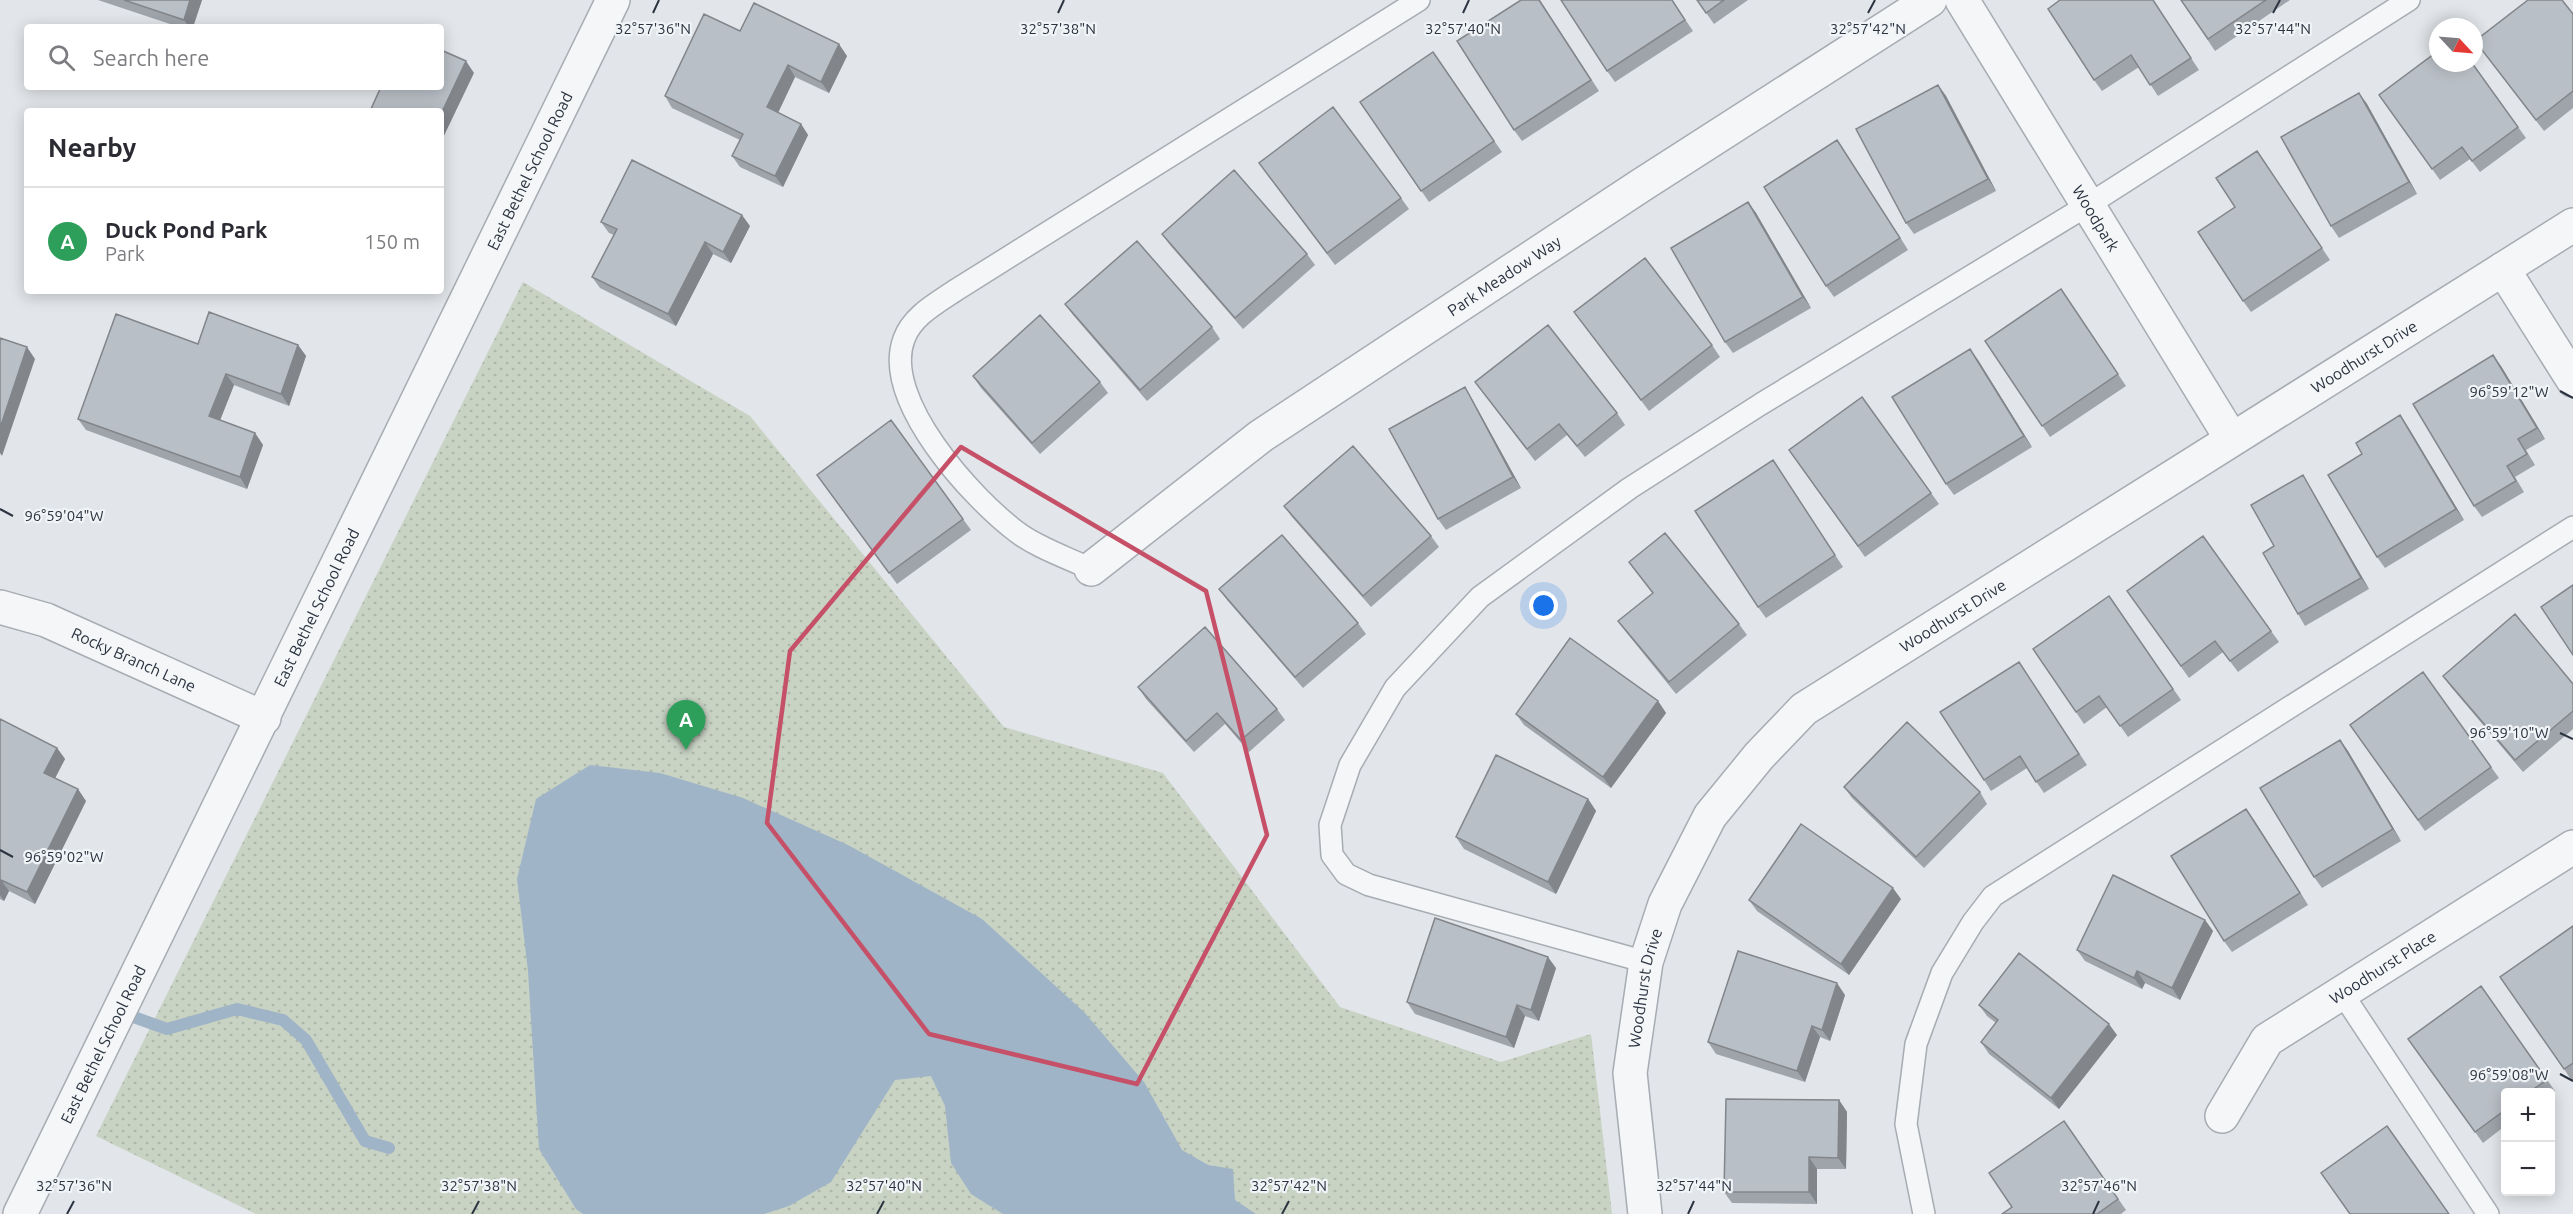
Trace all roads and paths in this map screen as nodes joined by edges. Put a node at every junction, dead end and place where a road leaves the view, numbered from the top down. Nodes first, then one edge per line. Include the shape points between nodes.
1 (613, 0) edge
2 (1419, 0) edge
3 (1930, 0) edge
4 (1962, 0) edge
5 (2409, 0) edge
6 (2088, 205) junction
7 (2573, 225) edge
8 (2502, 269) junction
9 (2573, 380) edge
10 (2231, 438) junction
11 (2573, 527) edge
12 (1091, 569) joint
13 (0, 607) edge
14 (264, 718) junction
15 (2573, 847) edge
16 (1646, 962) junction
17 (2342, 993) junction
18 (2222, 1116) dead end
19 (20, 1214) edge
20 (1645, 1214) edge
21 (1924, 1214) edge
22 (2488, 1214) edge

1 - 14 street, East Bethel School Road
2 - 12 lane via 956,290 917,318 903,340 900,372 912,412 945,459 996,515 1019,534
3 - 12 street, Park Meadow Way via 1261,436
4 - 6 street, Woodpark
5 - 6 lane
6 - 10 street, Woodpark
6 - 16 lane via 1640,482 1480,597 1395,688 1350,765 1330,825 1332,855 1346,874 1369,885
7 - 8 street, Woodhurst Drive
8 - 9 street
8 - 10 street, Woodhurst Drive
10 - 16 street, Woodhurst Drive via 1804,709 1710,816 1665,904
11 - 21 lane via 1993,896 1972,922 1942,974 1916,1044 1906,1124
13 - 14 street, Rocky Branch Lane via 46,620
14 - 19 street, East Bethel School Road
15 - 17 street, Woodhurst Place
16 - 20 street, Woodhurst Drive via 1630,1072
17 - 18 street, Woodhurst Place via 2267,1040
17 - 22 lane

